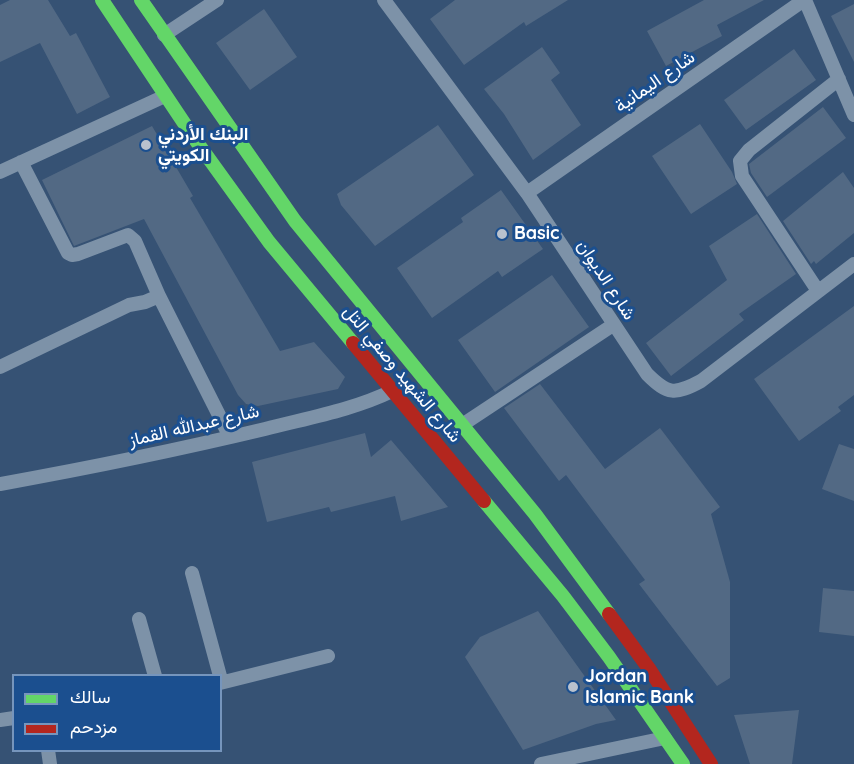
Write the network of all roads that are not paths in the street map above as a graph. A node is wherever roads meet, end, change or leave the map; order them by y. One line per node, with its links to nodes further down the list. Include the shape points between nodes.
1 (102, 0): 8 (main road, شارع الشهيد وصفي التل)
2 (141, 0): 6 (main road, شارع الشهيد وصفي التل)
3 (218, 0): 6 (street)
4 (384, 0): 12 (street, شارع الديوان)
5 (804, 0): 7 (street); 12 (street, شارع اليمانية)
6 (164, 35): 19 (main road, شارع الشهيد وصفي التل, via 295,221)
7 (839, 79): 9 (street); 14 (street, via 740,161 742,176)
8 (165, 96): 10 (street); 18 (main road, شارع الشهيد وصفي التل, via 269,242)
9 (854, 115)
10 (21, 162): 11 (street); 15 (street, via 68,253 78,254 128,235 135,241)
11 (0, 172)
12 (527, 193): 16 (street, شارع الديوان)
13 (854, 264): 14 (street, شارع الديوان)
14 (818, 291): 16 (street, شارع الديوان, via 682,391 659,386)
15 (159, 296): 17 (street, via 129,305); 20 (street)
16 (613, 325): 19 (street)
17 (0, 367)
18 (392, 391): 20 (street, شارع عبدالله القماز, via 361,404); 28 (main road, شارع الشهيد وصفي التل, via 563,596)
19 (462, 425): 31 (main road, شارع الشهيد وصفي التل, via 592,591 675,706)
20 (230, 437): 21 (street, شارع عبدالله القماز)
21 (0, 484)
22 (192, 573): 26 (street)
23 (139, 619): 25 (street)
24 (328, 656): 27 (street)
25 (155, 674)
26 (220, 674)
27 (222, 679)
28 (665, 738): 29 (street); 30 (main road, شارع الشهيد وصفي التل)
29 (541, 764)
30 (683, 764)
31 (711, 764)

